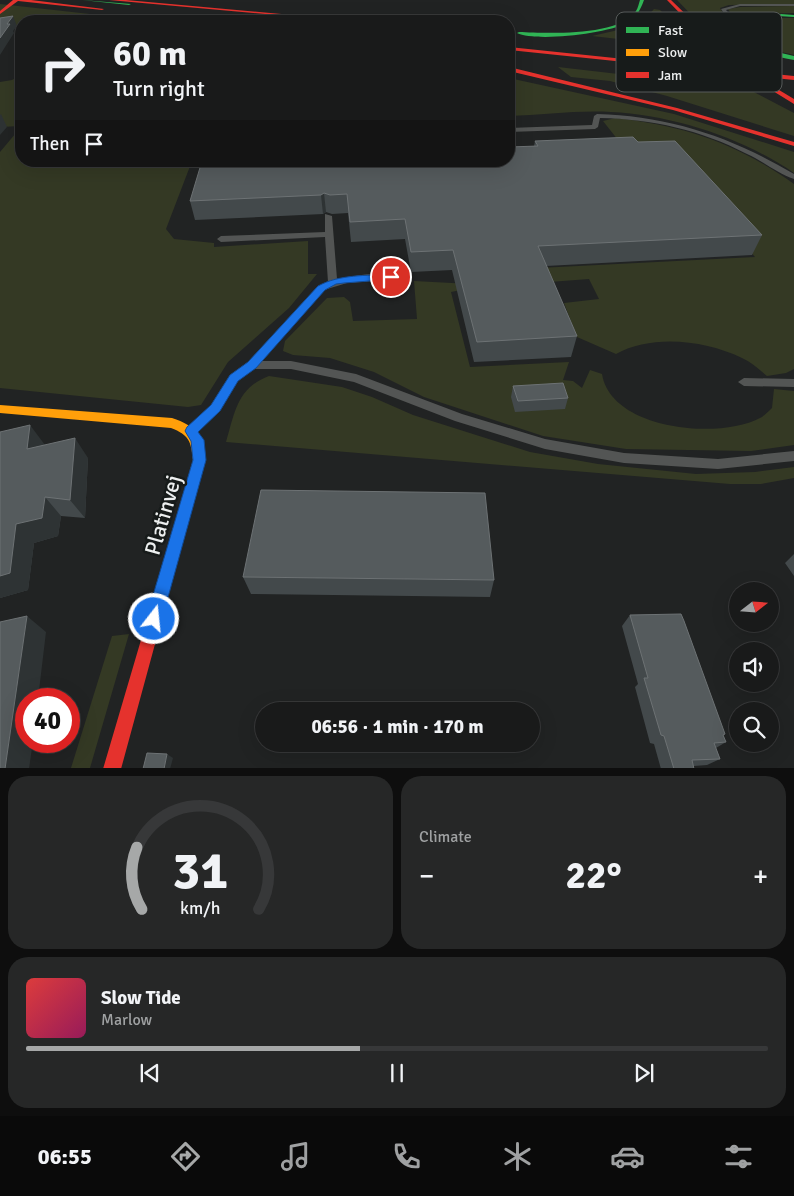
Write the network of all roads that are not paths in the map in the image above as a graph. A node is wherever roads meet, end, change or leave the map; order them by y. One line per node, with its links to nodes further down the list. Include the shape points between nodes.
1 (17, 0): 6 (main road); 7 (main road)
2 (84, 0): 12 (main road)
3 (111, 0): 13 (main road)
4 (670, 0): 8 (main road)
5 (794, 5): 9 (lane, via 740,5 723,9)
6 (97, 8): 10 (main road); 11 (main road)
7 (2, 12)
8 (680, 12)
9 (725, 12)
10 (142, 14)
11 (166, 15)
12 (236, 15)
13 (283, 15)
14 (616, 26): 15 (main road, via 565,34)
15 (515, 35)
16 (515, 36): 18 (main road)
17 (515, 43): 20 (main road)
18 (597, 44)
19 (515, 50): 22 (main road)
20 (616, 53)
21 (515, 59): 23 (main road)
22 (616, 60)
23 (616, 68)
24 (515, 70): 26 (main road, via 675,109)
25 (515, 130): 27 (lane, via 595,127 597,116 622,115 657,121 731,142)
26 (794, 144)
27 (794, 177)
28 (328, 216): 29 (lane)
29 (330, 234): 30 (lane); 32 (lane)
30 (221, 239)
31 (391, 277): 32 (lane)
32 (333, 282): 33 (lane, via 322,288)
33 (252, 365): 37 (lane, via 234,378 216,408); 38 (lane, via 291,365 356,378 467,421 545,444 624,458 718,464)
34 (744, 382): 35 (lane)
35 (794, 383)
36 (0, 409): 37 (main road, via 172,423)
37 (191, 431): 39 (main road, Platinvej, via 197,440 199,460)
38 (794, 456)
39 (112, 768)

